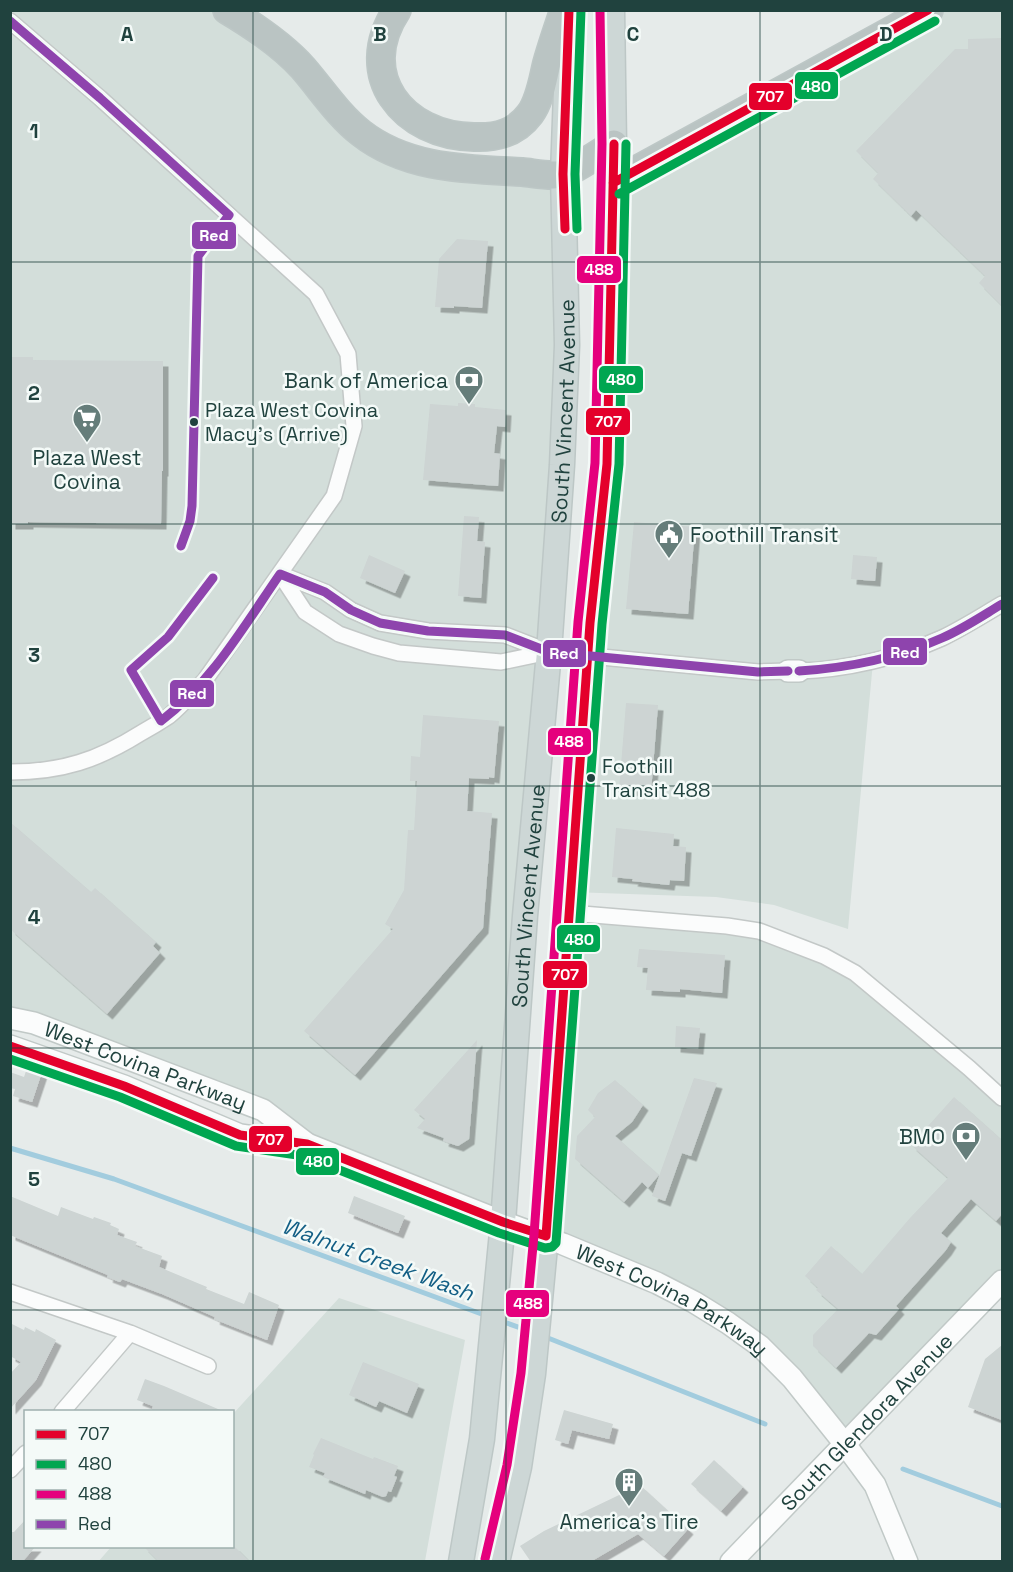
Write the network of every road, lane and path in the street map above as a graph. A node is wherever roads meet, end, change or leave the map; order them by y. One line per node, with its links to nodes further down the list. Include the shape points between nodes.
1 (227, 10): 9 (highway, via 301,66 347,121 384,148 430,164)
2 (397, 10): 3 (highway, via 387,25 382,57 387,88 400,108 440,133 484,138 509,133 532,112)
3 (564, 10)
4 (569, 10): 9 (main road, South Vincent Avenue)
5 (612, 10): 8 (main road, South Vincent Avenue)
6 (929, 10): 10 (highway)
7 (10, 21): 11 (street, via 316,294 348,354 354,426 334,496)
8 (614, 144): 9 (highway); 10 (main road, South Vincent Avenue)
9 (563, 174): 13 (main road, South Vincent Avenue, via 567,345)
10 (613, 183): 14 (main road, South Vincent Avenue, via 607,464)
11 (280, 574): 13 (street, via 325,592 380,623 428,632 505,635); 13 (street, via 305,612 339,634 373,646 399,653 501,662); 15 (street, via 205,680 168,716 122,746 87,762)
12 (1002, 604): 14 (street, via 941,638 873,662 814,671 758,672)
13 (549, 652): 14 (street); 21 (main road, South Vincent Avenue)
14 (588, 656): 16 (main road, South Vincent Avenue)
15 (10, 772)
16 (570, 913): 19 (street, via 727,926 825,956 855,973); 22 (main road, South Vincent Avenue)
17 (10, 1018): 20 (street, West Covina Parkway, via 34,1023 263,1110)
18 (10, 1046): 20 (street, West Covina Parkway, via 124,1086 240,1135)
19 (1002, 1098)
20 (307, 1144): 21 (street, West Covina Parkway)
21 (503, 1222): 22 (street, West Covina Parkway); 31 (main road, South Vincent Avenue, via 482,1439)
22 (546, 1236): 28 (street, West Covina Parkway, via 657,1283 728,1323 760,1346 792,1378); 32 (main road, South Vincent Avenue, via 519,1467)
23 (1002, 1281): 28 (street, South Glendora Avenue)
24 (10, 1292): 25 (street)
25 (130, 1333): 26 (street); 27 (street)
26 (208, 1366)
27 (64, 1410)
28 (844, 1443): 33 (street, South Glendora Avenue); 34 (street, West Covina Parkway, via 875,1485)
29 (24, 1455): 30 (street)
30 (10, 1470)
31 (461, 1562)
32 (497, 1562)
33 (731, 1562)
34 (907, 1562)

